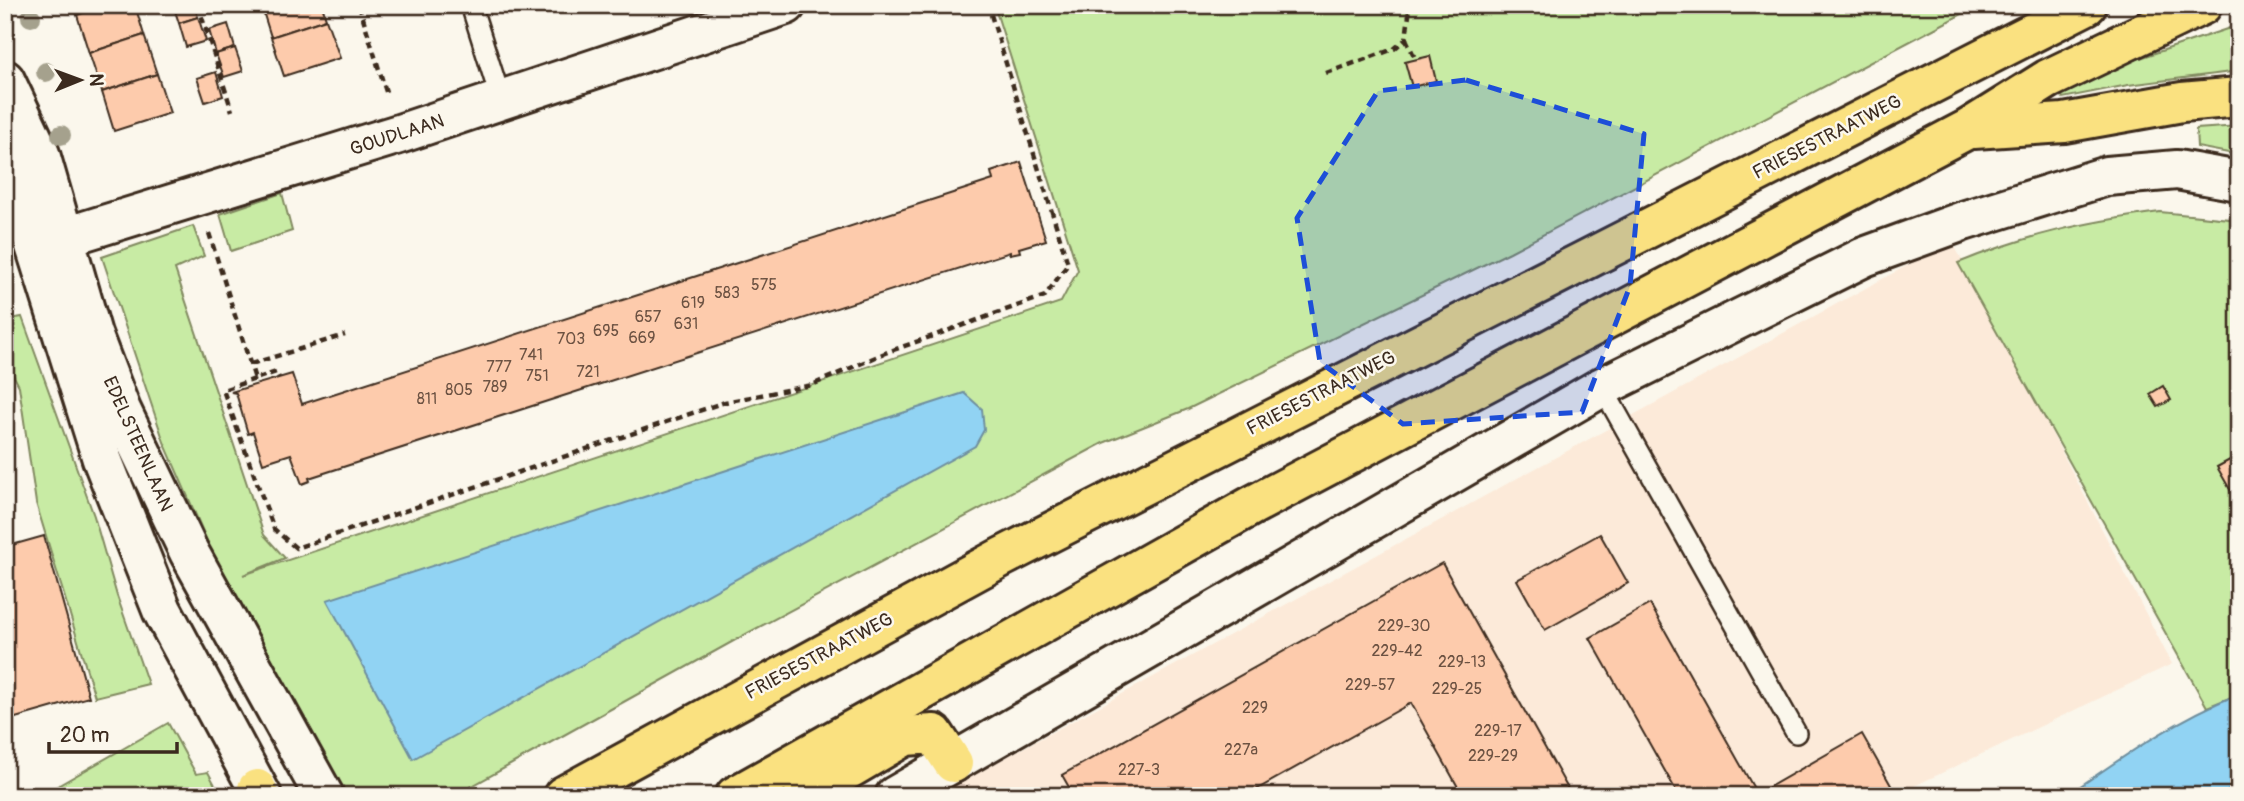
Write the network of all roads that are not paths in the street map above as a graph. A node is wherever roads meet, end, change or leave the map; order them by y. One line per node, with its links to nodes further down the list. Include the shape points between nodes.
1 (471, 5): 7 (lane)
2 (786, 5): 7 (street, GOUDLAAN)
3 (2087, 5): 17 (highway, FRIESESTRAATWEG, via 1002,557)
4 (2202, 5): 9 (highway, via 2049,79)
5 (5, 80): 11 (street, EDELSTEENLAAN, via 40,154)
6 (2239, 97): 9 (highway, via 2064,123)
7 (501, 100): 11 (street, GOUDLAAN)
8 (5, 105): 11 (street, EDELSTEENLAAN, via 9,163)
9 (1968, 129): 18 (highway, via 1241,511)
10 (2239, 181): 12 (street, via 2177,170 2107,176 1975,217 1864,257)
11 (35, 246): 15 (street, EDELSTEENLAAN, via 95,346 151,478); 16 (street, EDELSTEENLAAN, via 102,459 134,543 162,610)
12 (1602, 387): 13 (lane); 14 (street)
13 (1796, 733)
14 (953, 763): 19 (highway, via 934,734 905,736); 20 (street)
15 (321, 792)
16 (260, 793)
17 (563, 796)
18 (735, 796)
19 (803, 796)
20 (895, 796)

